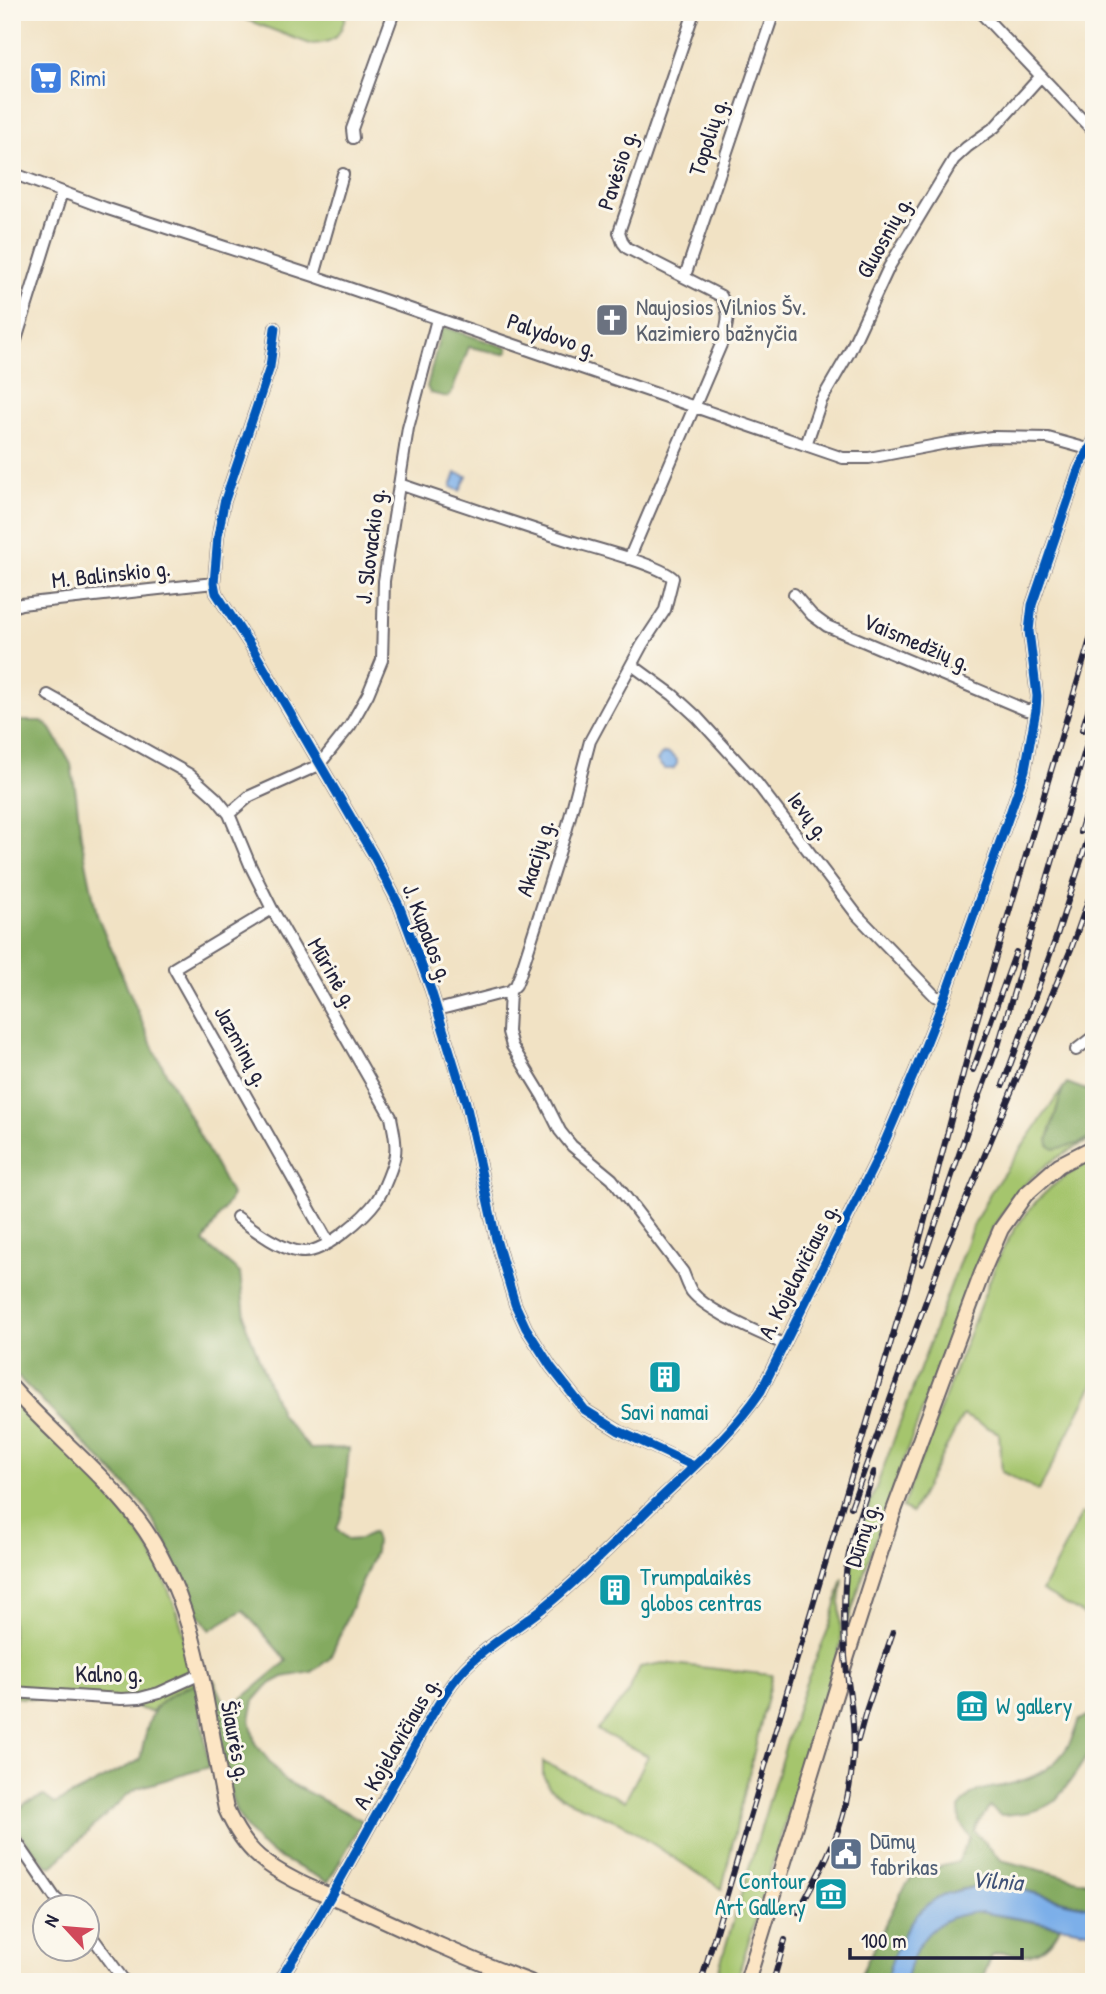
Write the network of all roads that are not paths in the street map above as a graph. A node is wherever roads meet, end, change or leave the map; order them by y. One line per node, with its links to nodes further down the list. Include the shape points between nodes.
1 (394, 12): 7 (street, via 352,129)
2 (694, 12): 12 (street, Pavėsio g., via 619,232 627,248)
3 (774, 12): 12 (street, Topolių g.)
4 (980, 12): 5 (street)
5 (1041, 78): 6 (street); 18 (street, Gluosnių g., via 995,127 954,159 889,267 821,401)
6 (1094, 132)
7 (353, 138)
8 (12, 173): 10 (street, Palydovo g.)
9 (343, 174): 11 (street)
10 (62, 192): 11 (street, Palydovo g.); 15 (street)
11 (314, 276): 13 (street, Palydovo g.)
12 (685, 276): 16 (street, Pavėsio g., via 721,296 729,316)
13 (437, 319): 16 (street, Palydovo g.); 19 (street, J. Slovackio g., via 408,428)
14 (275, 328): 21 (street, via 270,367 223,503)
15 (12, 353)
16 (694, 406): 18 (street, Palydovo g.); 20 (street, Pavėsio g.)
17 (1091, 444): 18 (street, Palydovo g., via 992,437 869,458 843,457); 26 (street, A. Kojelavičiaus g., via 1039,580 1029,619)
18 (806, 445)
19 (399, 484): 20 (street, Akacijų g.); 27 (street, J. Slovackio g., via 384,581 382,660 350,726)
20 (629, 559): 24 (street, Akacijų g., via 674,580 666,610)
21 (214, 583): 23 (street, M. Balinskio g.); 27 (street, J. Kupalos g.)
22 (794, 594): 26 (street, Vaismedžių g., via 827,626 1026,710)
23 (12, 607)
24 (632, 665): 30 (street, Akacijų g., via 590,741 520,975); 31 (street, Ievų g., via 697,717 756,782 857,915 935,996)
25 (48, 695): 28 (street, Mūrinė g., via 189,774)
26 (1036, 710): 31 (street, A. Kojelavičiaus g., via 1025,770)
27 (319, 765): 28 (street, via 250,796); 32 (street, J. Kupalos g., via 386,877)
28 (229, 814): 29 (street, Mūrinė g.)
29 (272, 909): 37 (street, Mūrinė g., via 386,1106 395,1139 395,1156 377,1199); 37 (street, Jazminų g., via 174,968)
30 (510, 991): 32 (street); 38 (street, Akacijų g., via 512,1046 560,1131 612,1179 683,1272 698,1299)
31 (944, 999): 38 (street, A. Kojelavičiaus g., via 879,1155)
32 (437, 1010): 40 (street, J. Kupalos g., via 466,1103 496,1239 526,1328 585,1410)
33 (1094, 1036): 34 (street)
34 (1076, 1050)
35 (1094, 1147): 50 (main road, Dūmų g., via 1059,1165 1025,1195 1001,1229 982,1273 894,1509)
36 (237, 1217): 37 (street, Mūrinė g., via 298,1251)
37 (329, 1243)
38 (783, 1344): 40 (street, A. Kojelavičiaus g., via 751,1405)
39 (12, 1388): 41 (main road, Šiaurės g., via 139,1522 183,1607)
40 (694, 1466): 45 (street, A. Kojelavičiaus g., via 559,1595 464,1669 429,1721)
41 (201, 1674): 42 (street, Kalno g., via 140,1698); 45 (main road, Šiaurės g., via 226,1809 233,1825 259,1858)
42 (12, 1692)
43 (12, 1835): 44 (street)
44 (51, 1892)
45 (330, 1896): 48 (street, A. Kojelavičiaus g.); 49 (main road, Šiaurės g.)
46 (102, 1950): 47 (street)
47 (125, 1982)
48 (278, 1982)
49 (530, 1982)
50 (747, 1982)

